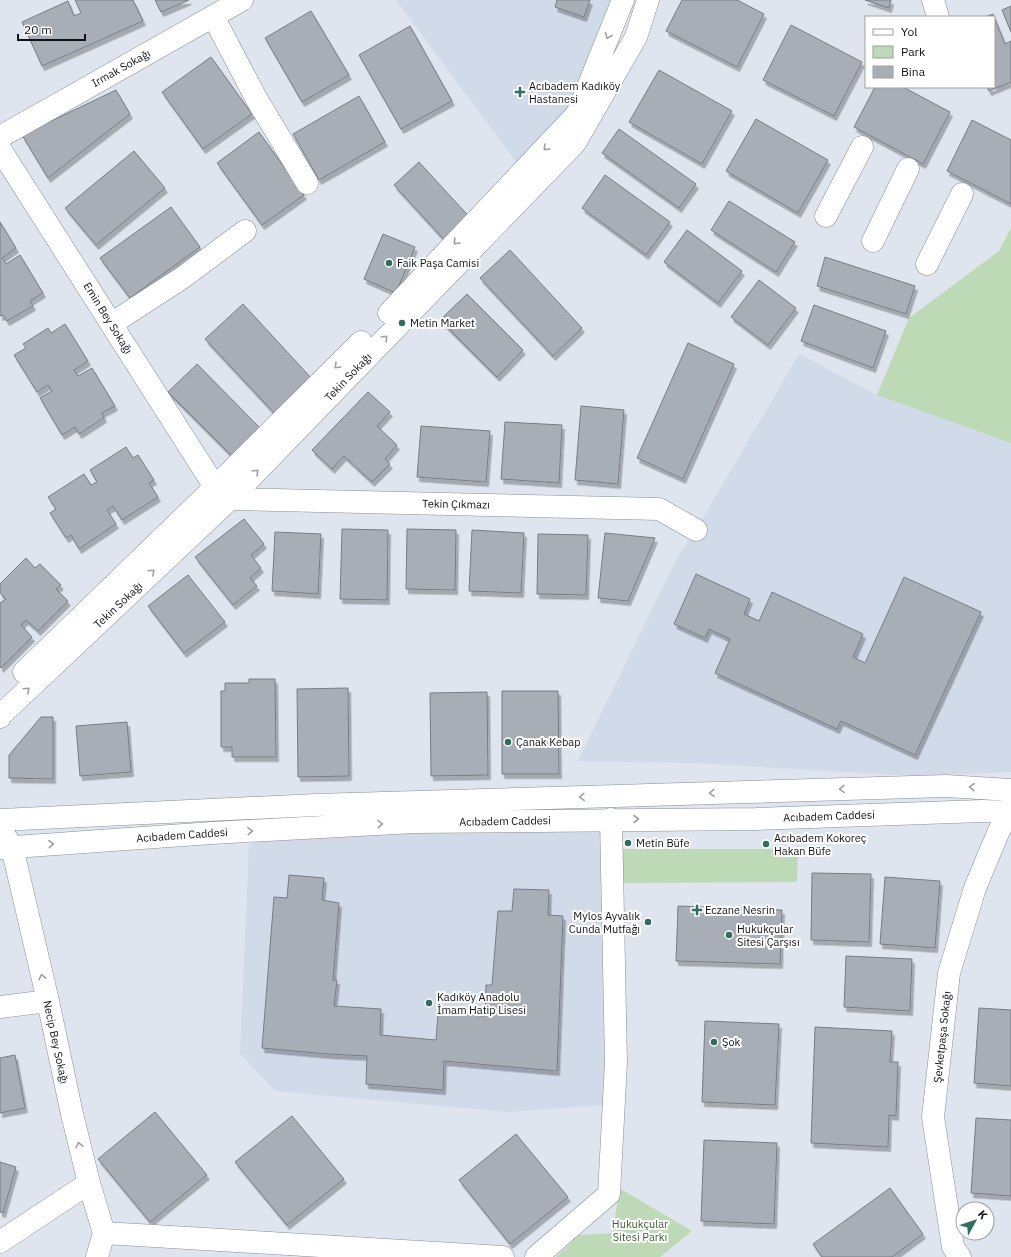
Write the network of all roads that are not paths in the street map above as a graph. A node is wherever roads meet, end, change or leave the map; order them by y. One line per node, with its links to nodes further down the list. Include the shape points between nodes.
1 (242, 0): 5 (street, Irmak Sokağı)
2 (623, 0): 18 (street, Tekin Sokağı, one-way to 18, via 577,114)
3 (648, 0): 18 (street, Tekin Sokağı, one-way to 3, via 575,143 636,37)
4 (933, 0): 6 (street)
5 (213, 16): 7 (street, Irmak Sokağı); 11 (street, via 257,100)
6 (938, 16)
7 (0, 137)
8 (862, 147): 13 (street)
9 (4, 163): 17 (street, Emin Bey Sokağı)
10 (908, 169): 15 (street)
11 (307, 183)
12 (962, 194): 16 (street)
13 (826, 216)
14 (245, 231): 17 (street, via 182,278)
15 (873, 241)
16 (928, 264)
17 (111, 324): 18 (street, Emin Bey Sokağı)
18 (223, 493): 19 (street, Tekin Çıkmazı, via 659,509); 20 (street, Tekin Sokağı)
19 (696, 530)
20 (0, 710)
21 (1011, 790): 24 (street, Acıbadem Caddesi, one-way to 24, via 946,786 308,805)
22 (1010, 810): 23 (street, Acıbadem Caddesi, one-way to 22, via 756,819); 32 (street, Şevketpaşa Sokağı, via 975,888 949,973 933,1117)
23 (611, 819): 26 (street, Acıbadem Caddesi, one-way to 23, via 414,822); 35 (street, via 616,1062 609,1194)
24 (0, 820)
25 (0, 828): 26 (street, Necip Bey Sokağı)
26 (6, 847): 27 (street, Necip Bey Sokağı, one-way to 26)
27 (48, 1001): 28 (street); 29 (street, Necip Bey Sokağı, one-way to 27)
28 (0, 1007)
29 (89, 1183): 30 (street, Necip Bey Sokağı); 31 (street)
30 (104, 1233): 33 (street); 34 (street)
31 (0, 1242)
32 (951, 1254)
33 (97, 1257)
34 (503, 1257)
35 (536, 1257)

